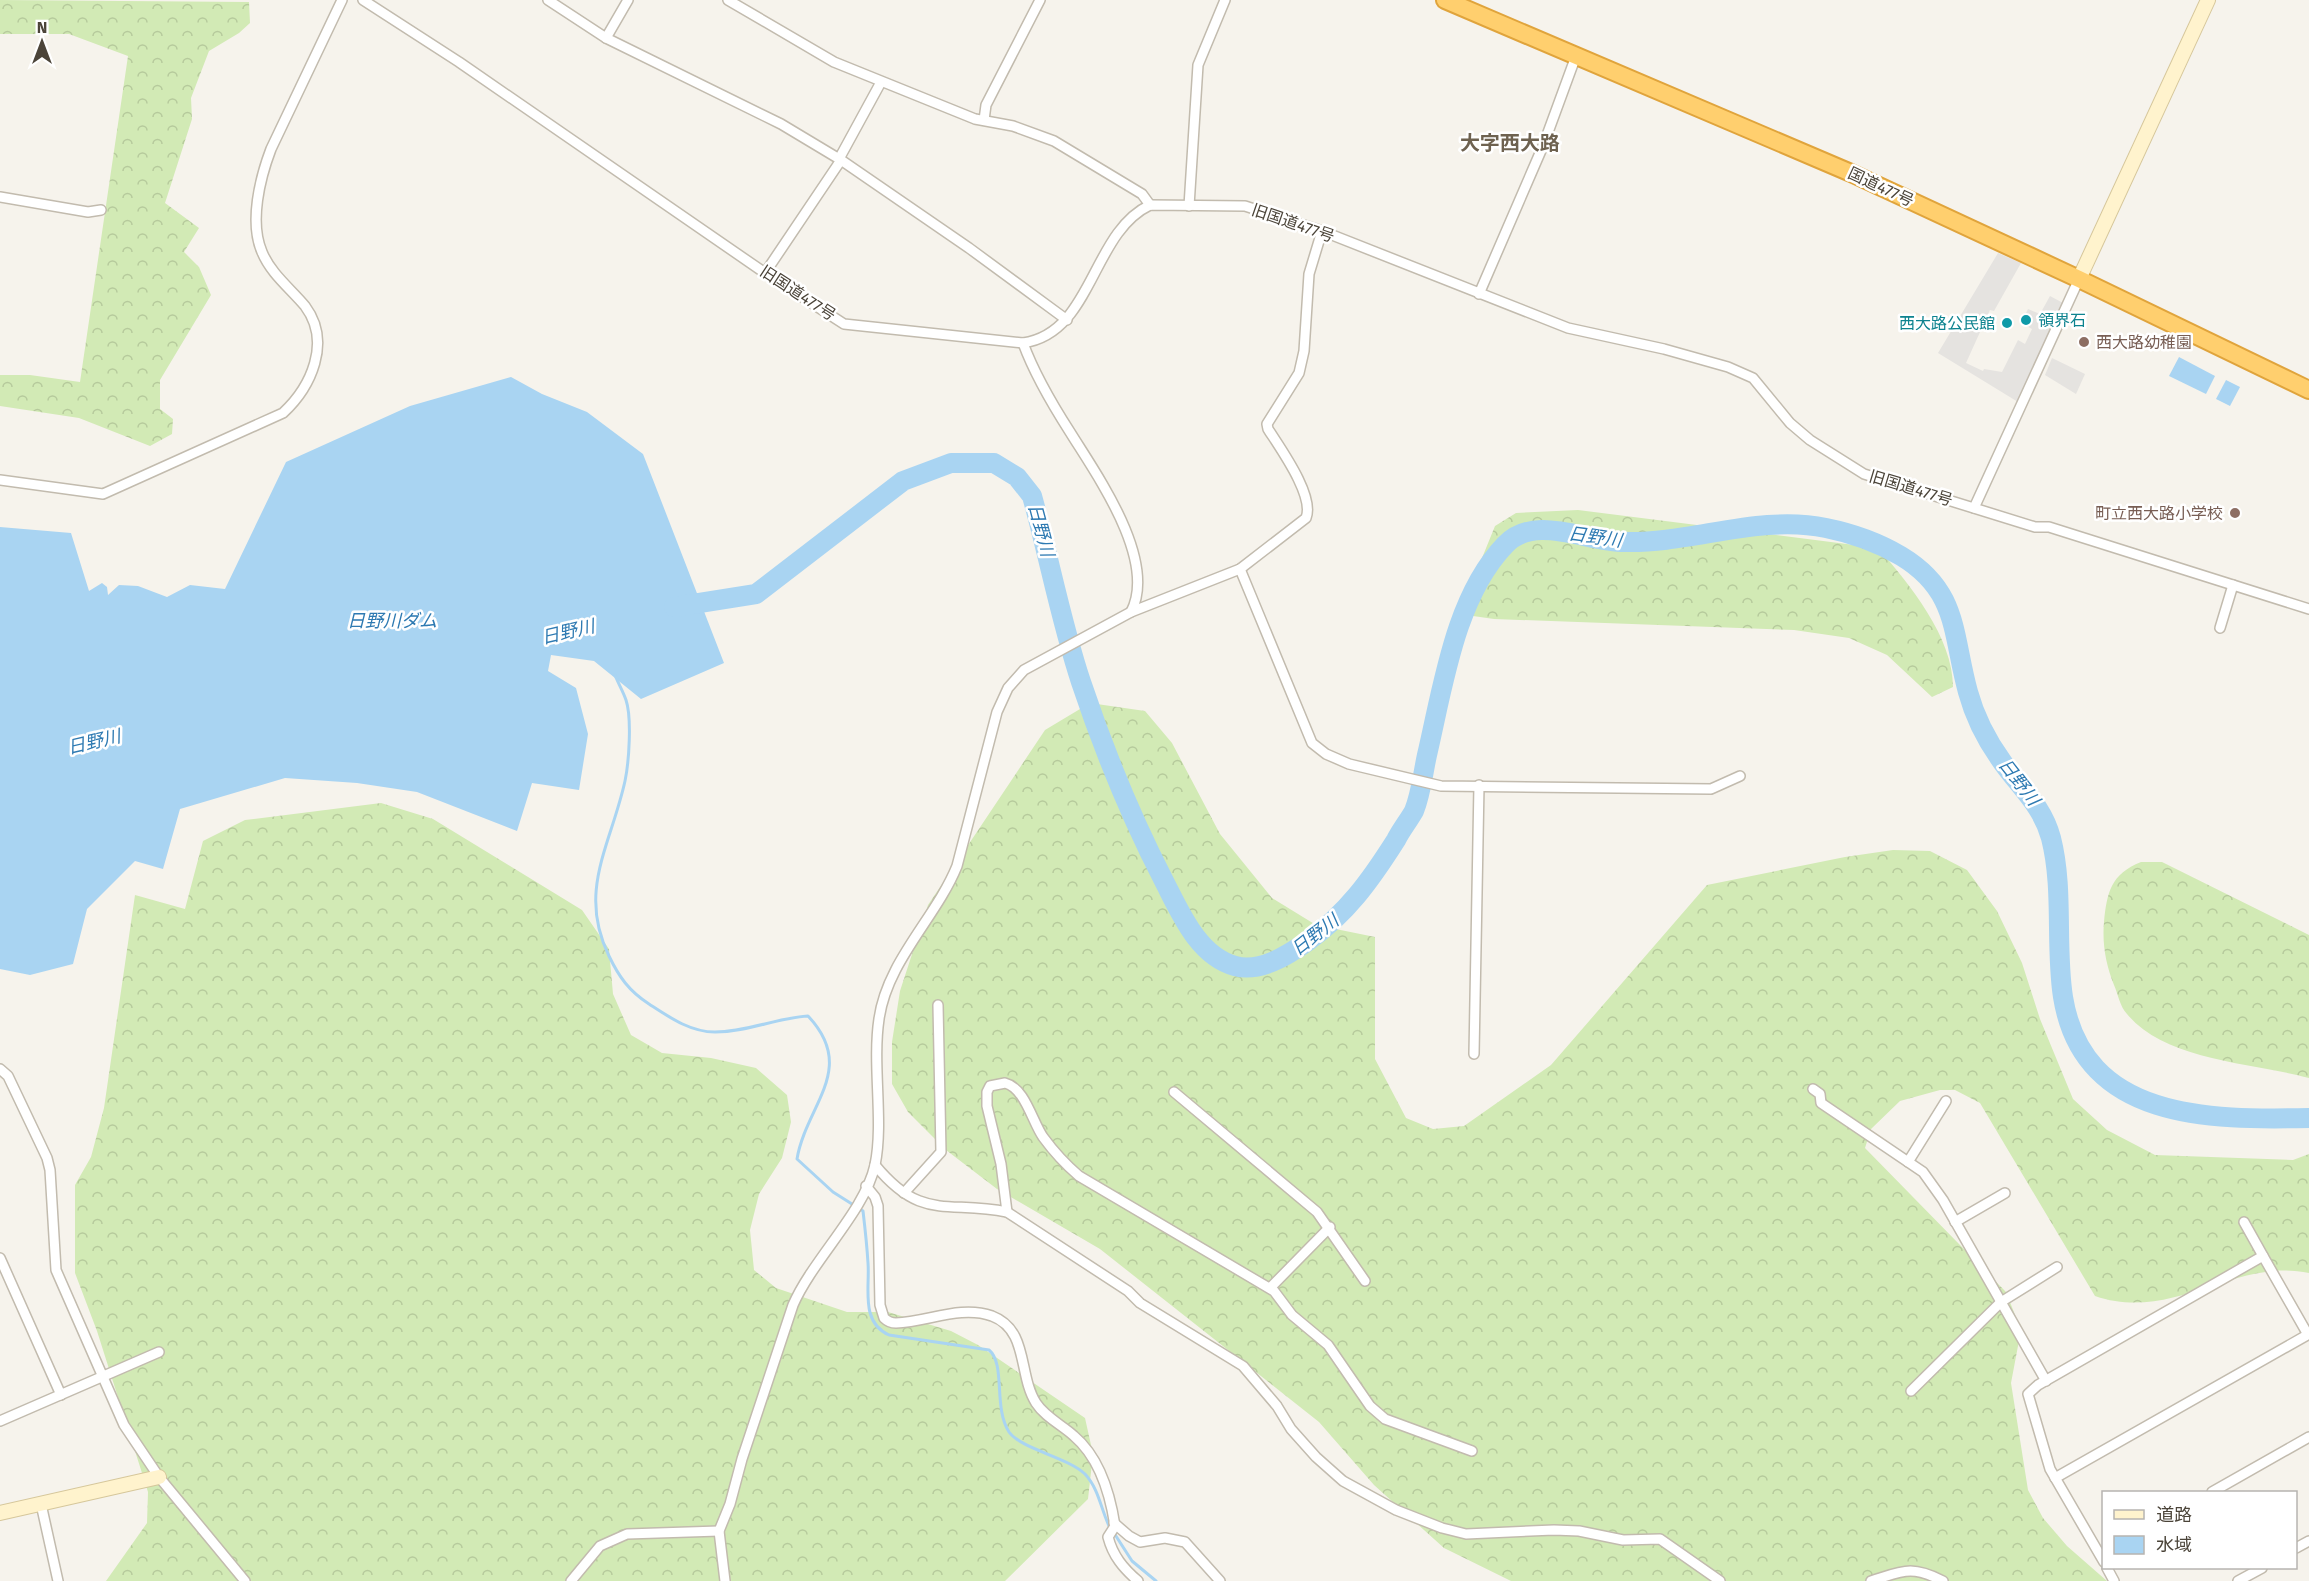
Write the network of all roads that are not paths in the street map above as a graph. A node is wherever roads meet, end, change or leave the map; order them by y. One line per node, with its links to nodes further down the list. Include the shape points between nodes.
1 (342, 0): 26 (street, via 271,149 257,213 262,252 307,309 315,330 317,355 302,394 283,413 103,494)
2 (363, 0): 20 (street, 旧国道477号)
3 (548, 0): 10 (street)
4 (628, 0): 10 (street)
5 (728, 0): 12 (street, via 808,49)
6 (1040, 0): 13 (street, via 986,105)
7 (1225, 0): 17 (street, via 1198,65)
8 (1445, 0): 11 (highway, 国道477号)
9 (2208, 0): 21 (street)
10 (606, 38): 14 (street, via 781,124)
11 (1576, 56): 21 (highway, 国道477号, via 1851,173); 22 (street, via 1543,146)
12 (881, 82): 13 (street); 14 (street)
13 (984, 120): 16 (street, via 1054,141 1142,194)
14 (840, 160): 20 (street); 23 (street)
15 (0, 198): 18 (street, via 88,212)
16 (1150, 205): 17 (street, 旧国道477号); 23 (street, 旧国道477号, via 1138,210 1115,237)
17 (1189, 206): 19 (street, 旧国道477号, via 1245,206)
18 (101, 210)
19 (1322, 231): 22 (street, 旧国道477号); 28 (street, via 1309,274 1299,373 1267,424 1293,469 1308,513)
20 (765, 273): 24 (street, 旧国道477号, via 844,324)
21 (2079, 279): 25 (highway, 国道477号); 27 (street)
22 (1479, 294): 27 (street, 旧国道477号, via 1568,328 1664,349 1753,378 1809,440 1856,470)
23 (1067, 320): 24 (street, 旧国道477号, via 1049,335)
24 (1023, 343): 31 (street, via 1070,431 1113,499 1129,540 1137,576 1136,603)
25 (2309, 390)
26 (0, 480)
27 (1974, 508): 29 (street, 旧国道477号, via 2035,527 2049,527)
28 (1240, 569): 31 (street); 34 (street, via 1312,743 1349,764 1441,786)
29 (2233, 585): 30 (street, 旧国道477号); 32 (street)
30 (2309, 609)
31 (1131, 612): 42 (street, via 1024,670 1008,688 997,712 948,887 902,959 879,1018)
32 (2220, 628)
33 (1740, 776): 34 (street, via 1711,789)
34 (1479, 785): 36 (street)
35 (938, 1005): 44 (street, via 941,1152)
36 (1474, 1054)
37 (0, 1069): 58 (street, via 8,1076 47,1158 56,1270)
38 (1813, 1089): 41 (street, via 1820,1094 1821,1103)
39 (1174, 1092): 49 (street)
40 (1946, 1101): 41 (street)
41 (1908, 1162): 47 (street, via 1923,1172)
42 (875, 1165): 43 (street); 44 (street)
43 (865, 1189): 70 (street, via 875,1197 878,1206 880,1305 884,1318 895,1323 941,1314 977,1314 989,1315 1005,1324 1018,1342 1037,1404 1081,1441 1099,1469 1109,1492); 71 (street, via 793,1305)
44 (904, 1193): 46 (street, via 916,1201 946,1208)
45 (2005, 1193): 47 (street)
46 (1007, 1212): 54 (street, via 1002,1164 986,1098 990,1086 1005,1083 1019,1093 1061,1161 1079,1176); 80 (street, via 1128,1291 1140,1303 1243,1366 1316,1457 1343,1481 1370,1497 1442,1528 1466,1534 1554,1530 1623,1540 1660,1539)
47 (1955, 1222): 55 (street)
48 (2244, 1222): 50 (street)
49 (1330, 1227): 53 (street); 54 (street)
50 (2264, 1256): 56 (street); 59 (street)
51 (0, 1258): 61 (street)
52 (2057, 1267): 55 (street)
53 (1365, 1281)
54 (1270, 1288): 64 (street, via 1292,1315 1328,1345 1370,1406 1385,1419)
55 (2001, 1302): 59 (street); 60 (street)
56 (2308, 1334): 66 (street)
57 (159, 1352): 58 (street)
58 (102, 1377): 61 (street); 65 (street, via 124,1425)
59 (2046, 1381): 66 (street, via 2028,1394)
60 (1911, 1391)
61 (61, 1395): 62 (street)
62 (1, 1420)
63 (2309, 1437): 67 (street)
64 (1472, 1451)
65 (159, 1477): 68 (street); 75 (street)
66 (2055, 1478): 72 (street)
67 (2214, 1491)
68 (41, 1504): 69 (street); 74 (street)
69 (0, 1513)
70 (1115, 1524): 78 (street, via 1108,1537 1120,1565); 79 (street, via 1140,1542 1165,1538 1185,1542)
71 (718, 1531): 76 (street, via 627,1534 600,1546); 77 (street)
72 (2102, 1558)
73 (2260, 1569): 83 (street)
74 (58, 1581)
75 (245, 1581)
76 (571, 1581)
77 (725, 1581)
78 (1138, 1581)
79 (1220, 1581)
80 (1720, 1581)
81 (1871, 1581): 82 (street, via 1903,1570 1919,1571)
82 (1943, 1581)
83 (2238, 1581)

